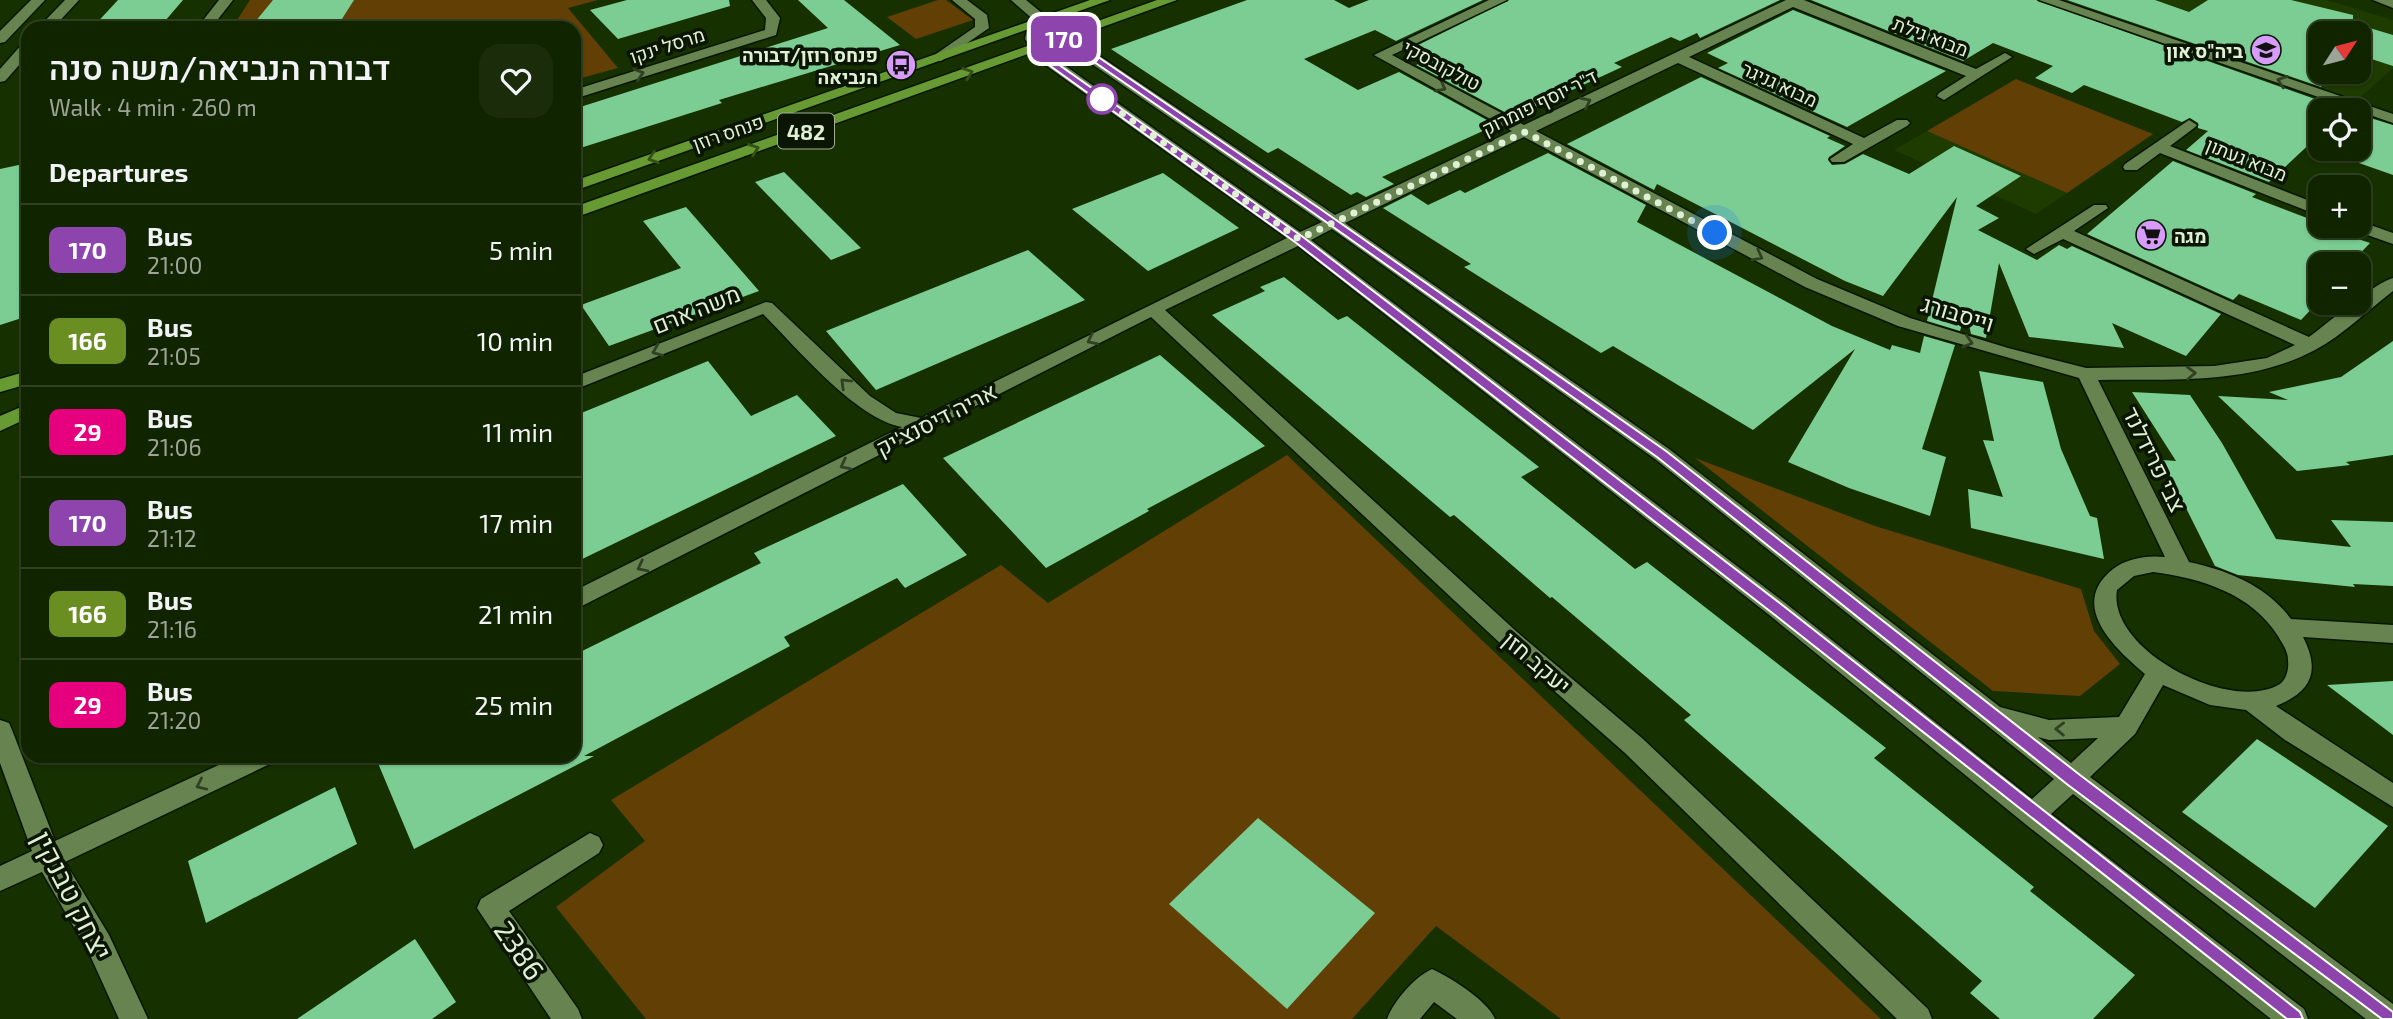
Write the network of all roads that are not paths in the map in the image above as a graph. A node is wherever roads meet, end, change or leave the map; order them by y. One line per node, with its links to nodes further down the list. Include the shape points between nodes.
1 (38, 0): 17 (street)
2 (72, 0): 14 (street)
3 (226, 0): 15 (street)
4 (759, 0): 26 (street, מרסל ינקו, one-way to 4, via 771,32 774,18)
5 (959, 0): 21 (street, via 982,18 982,28)
6 (1018, 0): 16 (street)
7 (1103, 0): 16 (main road, 482)
8 (1170, 0): 18 (main road, via 1098,27)
9 (1500, 0): 31 (street, טולקובסקי, one-way to 31, via 1381,55)
10 (2046, 0): 28 (street, one-way to 10)
11 (2380, 0): 13 (street)
12 (1795, 1): 23 (street, ד"ר יוסף פומרוק); 24 (street, מבוא גילת)
13 (2393, 4)
14 (52, 21)
15 (210, 21)
16 (1041, 22): 18 (street); 20 (street, via 1032,39); 21 (main road, פנחס רוזן / 482)
17 (0, 39)
18 (1072, 44): 20 (main road, 482); 40 (street)
19 (21, 54): 25 (street)
20 (1041, 54): 39 (main road, פנחס רוזן / 482, one-way to 20, via 1010,58); 43 (street)
21 (941, 57): 36 (main road, פנחס רוזן / 482, one-way to 36)
22 (2005, 57): 24 (street, מבוא גילת)
23 (1678, 58): 31 (street, ד"ר יוסף פומרוק, one-way to 23); 32 (street, מבוא גניגר)
24 (1977, 75): 27 (street, מבוא גילת)
25 (0, 78)
26 (581, 93)
27 (1944, 96)
28 (2393, 119)
29 (1902, 123): 32 (street)
30 (2189, 125): 33 (street, מבוא געתון)
31 (1525, 132): 40 (street, ד"ר יוסף פומרוק); 50 (street, וייסבורג, one-way to 50, via 1811,283 1903,322)
32 (1865, 144): 34 (street)
33 (2159, 147): 35 (street, מבוא געתון); 37 (street, מבוא געתון)
34 (1838, 159)
35 (2132, 167)
36 (581, 184)
37 (2308, 206)
38 (2100, 208): 42 (street)
39 (581, 211)
40 (1334, 223): 43 (street, ד"ר יוסף פומרוק); 66 (street, via 1662,454)
41 (2371, 231): 44 (street)
42 (2062, 232): 45 (street); 48 (street)
43 (1299, 239): 47 (street, אריה דיסנצ'יק); 72 (street, via 1776,608)
44 (2393, 239)
45 (2034, 249)
46 (2392, 286): 48 (street, וייסבורג)
47 (1153, 309): 59 (street, אריה דיסנצ'יק, one-way to 59); 80 (street, יעקב חזן, via 1509,638 1634,746)
48 (2311, 345): 50 (street, וייסבורג, one-way to 48, via 2214,372 2271,363)
49 (21, 371): 51 (main road)
50 (2086, 374): 60 (street, צבי פרידלנד)
51 (0, 375)
52 (21, 379): 54 (main road)
53 (581, 381): 59 (street, משה ארם, one-way to 53, via 891,419 863,401 766,307)
54 (0, 386)
55 (21, 409): 57 (main road)
56 (21, 411): 58 (main road)
57 (0, 415)
58 (0, 424)
59 (925, 425): 61 (street, אריה דיסנצ'יק, one-way to 61)
60 (2180, 566): 62 (street, via 2234,585); 64 (street, via 2153,564 2128,569 2108,586 2104,605 2113,628 2132,652)
61 (581, 597)
62 (2286, 627): 63 (street); 65 (street, via 2301,657 2299,678 2288,691)
63 (2393, 634)
64 (2160, 672): 65 (street, via 2194,689); 67 (street)
65 (2250, 700): 71 (street)
66 (1995, 715): 67 (street, one-way to 66, via 2049,730); 70 (street)
67 (2126, 727): 70 (street)
68 (0, 730): 74 (street, יצחק טבנקין)
69 (248, 763): 74 (street, one-way to 74)
70 (2074, 780): 72 (street); 82 (street)
71 (2393, 796)
72 (2033, 815): 81 (street)
73 (590, 845): 77 (street, 2386, via 491,908)
74 (48, 858): 75 (street); 76 (street, יצחק טבנקין, via 100,944)
75 (0, 879)
76 (134, 1019)
77 (568, 1019)
78 (1401, 1019): 79 (street, via 1432,983)
79 (1481, 1019)
80 (1918, 1019)
81 (2294, 1019)
82 (2389, 1019)

